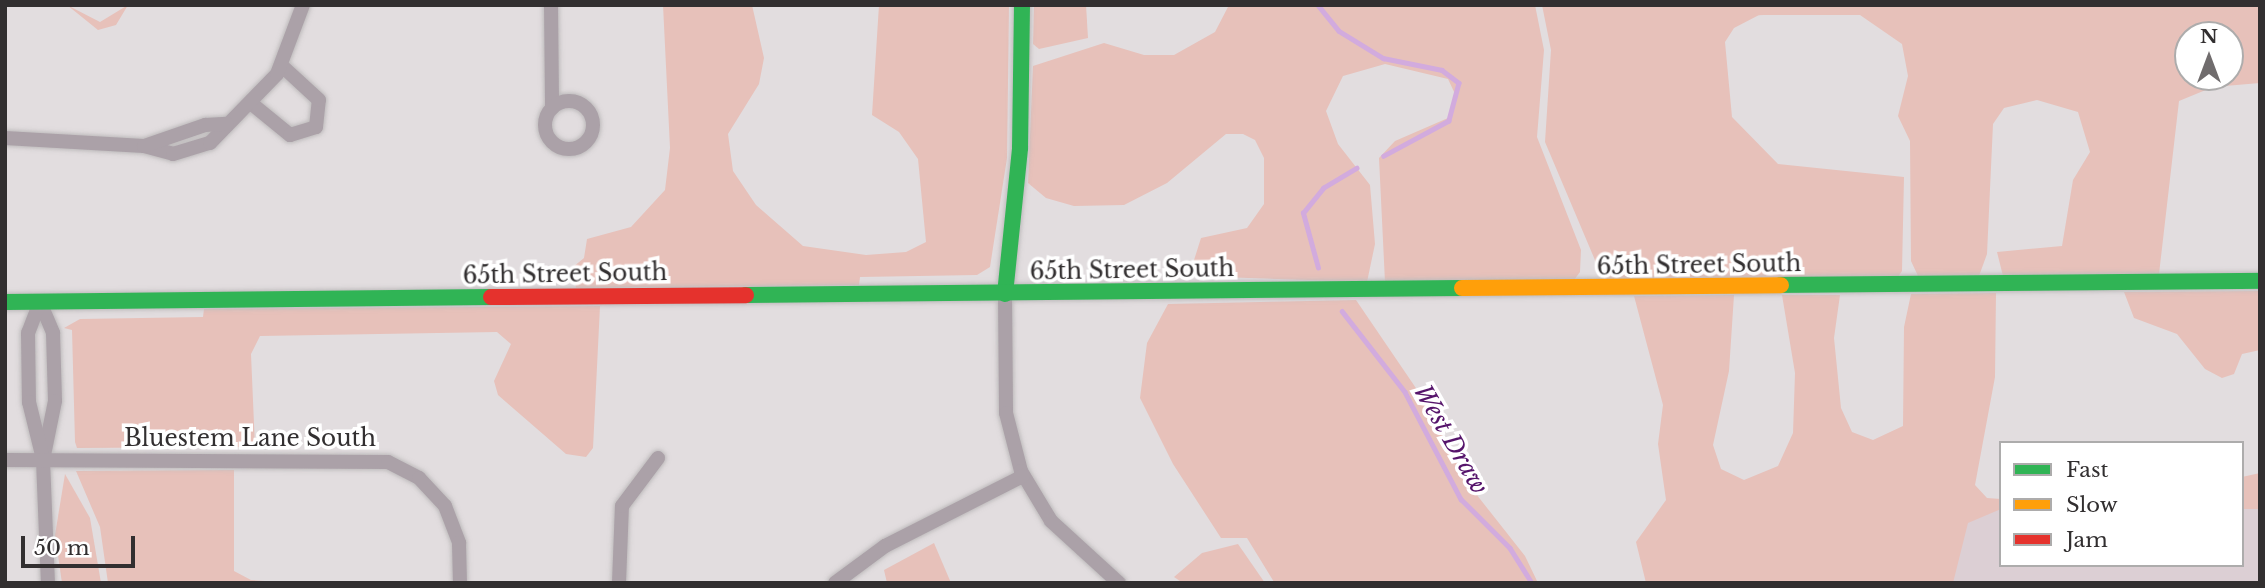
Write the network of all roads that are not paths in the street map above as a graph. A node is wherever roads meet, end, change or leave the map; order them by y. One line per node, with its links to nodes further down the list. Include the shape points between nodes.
1 (303, 5): 4 (street)
2 (551, 5): 6 (street)
3 (1022, 5): 11 (street, via 1020,148)
4 (282, 66): 5 (street); 5 (street, via 319,100 316,127 290,135)
5 (252, 104): 7 (street)
6 (552, 108)
7 (227, 124): 9 (street, via 205,125); 9 (street, via 210,143 192,150 173,154)
8 (5, 138): 9 (street)
9 (145, 146)
10 (2260, 281): 11 (street, 65th Street South)
11 (1005, 294): 13 (street, 65th Street South); 17 (street, via 1006,413)
12 (5, 302): 13 (street, 65th Street South)
13 (40, 302): 16 (street, via 53,333 55,401); 16 (street, via 28,333 29,402)
14 (658, 458): 20 (street, via 622,506)
15 (5, 460): 16 (street, Bluestem Lane South)
16 (43, 460): 18 (street); 19 (street, Bluestem Lane South, via 388,462 419,478 445,506 457,535)
17 (1023, 476): 21 (street, via 885,546); 22 (street, via 1060,532)
18 (48, 583)
19 (460, 583)
20 (619, 583)
21 (835, 583)
22 (1119, 583)

